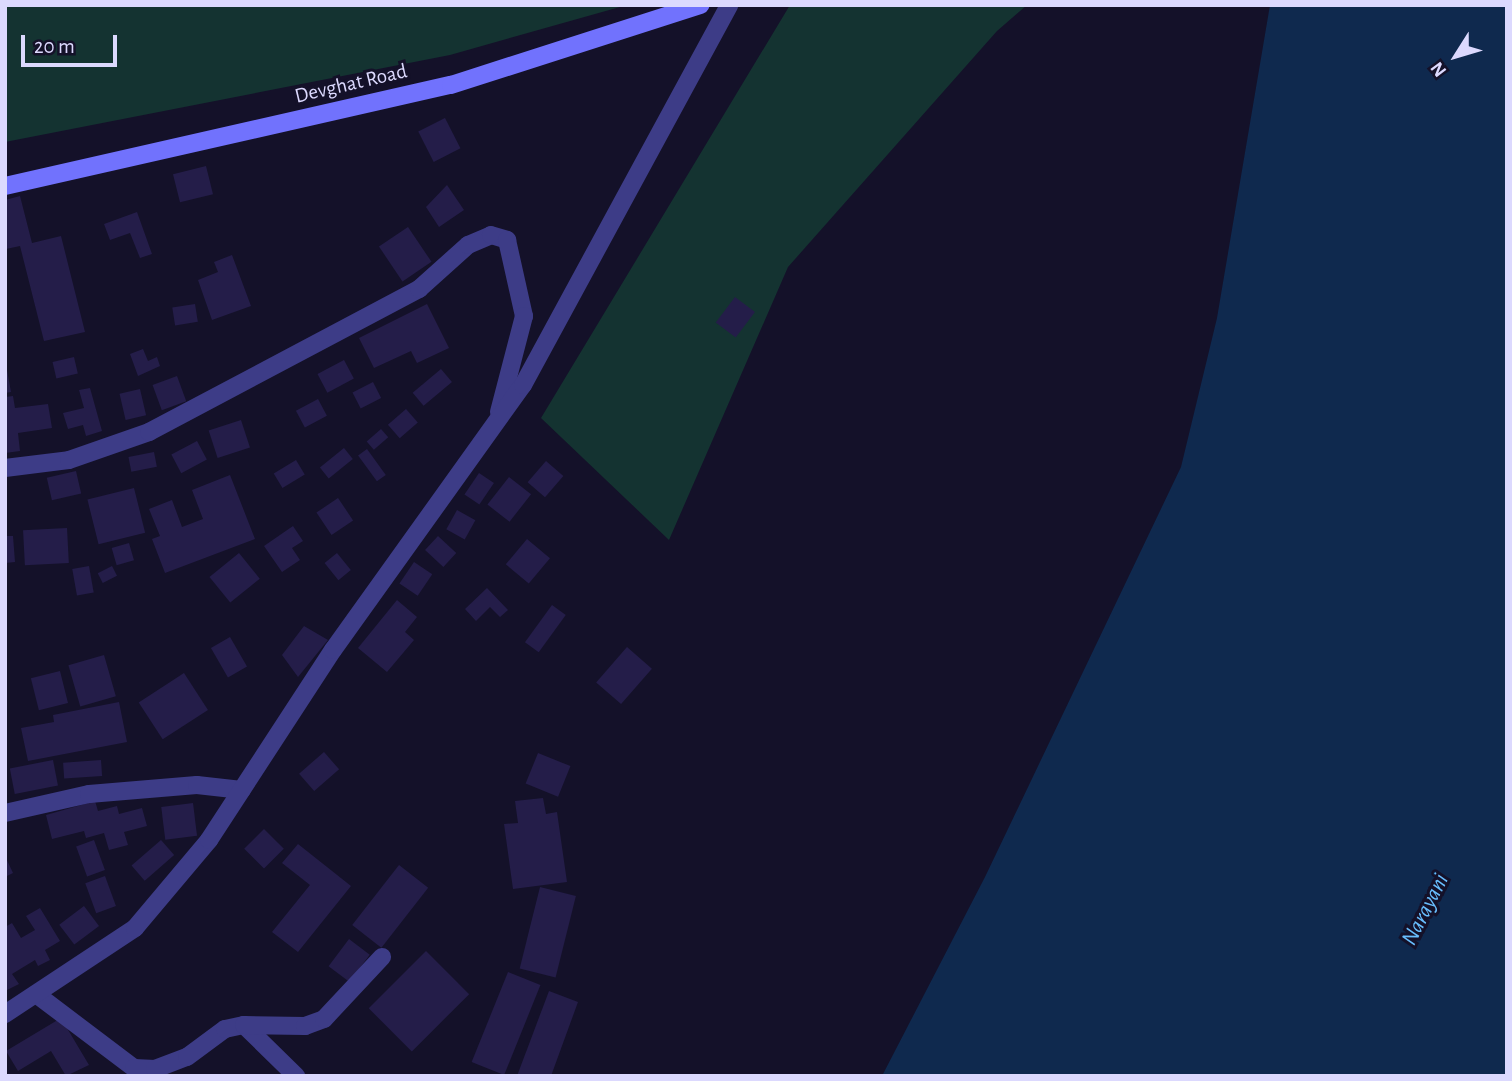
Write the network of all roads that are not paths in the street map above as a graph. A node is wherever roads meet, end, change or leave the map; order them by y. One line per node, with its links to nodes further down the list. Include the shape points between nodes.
1 (700, 5): 3 (street, Devghat Road, via 451,85)
2 (729, 5): 4 (street, via 523,385)
3 (5, 186)
4 (496, 423): 5 (street, via 524,316 507,240 491,235 468,246 419,289 149,432 69,460); 6 (street, via 332,650)
5 (5, 468)
6 (242, 789): 7 (street, via 197,785 89,794); 9 (street, via 209,840 135,928)
7 (5, 813)
8 (382, 957): 11 (street, via 324,1019 305,1026)
9 (36, 994): 10 (street); 11 (street, via 134,1068 155,1069 187,1057 225,1029)
10 (5, 1014)
11 (244, 1025): 12 (street)
12 (296, 1076)

